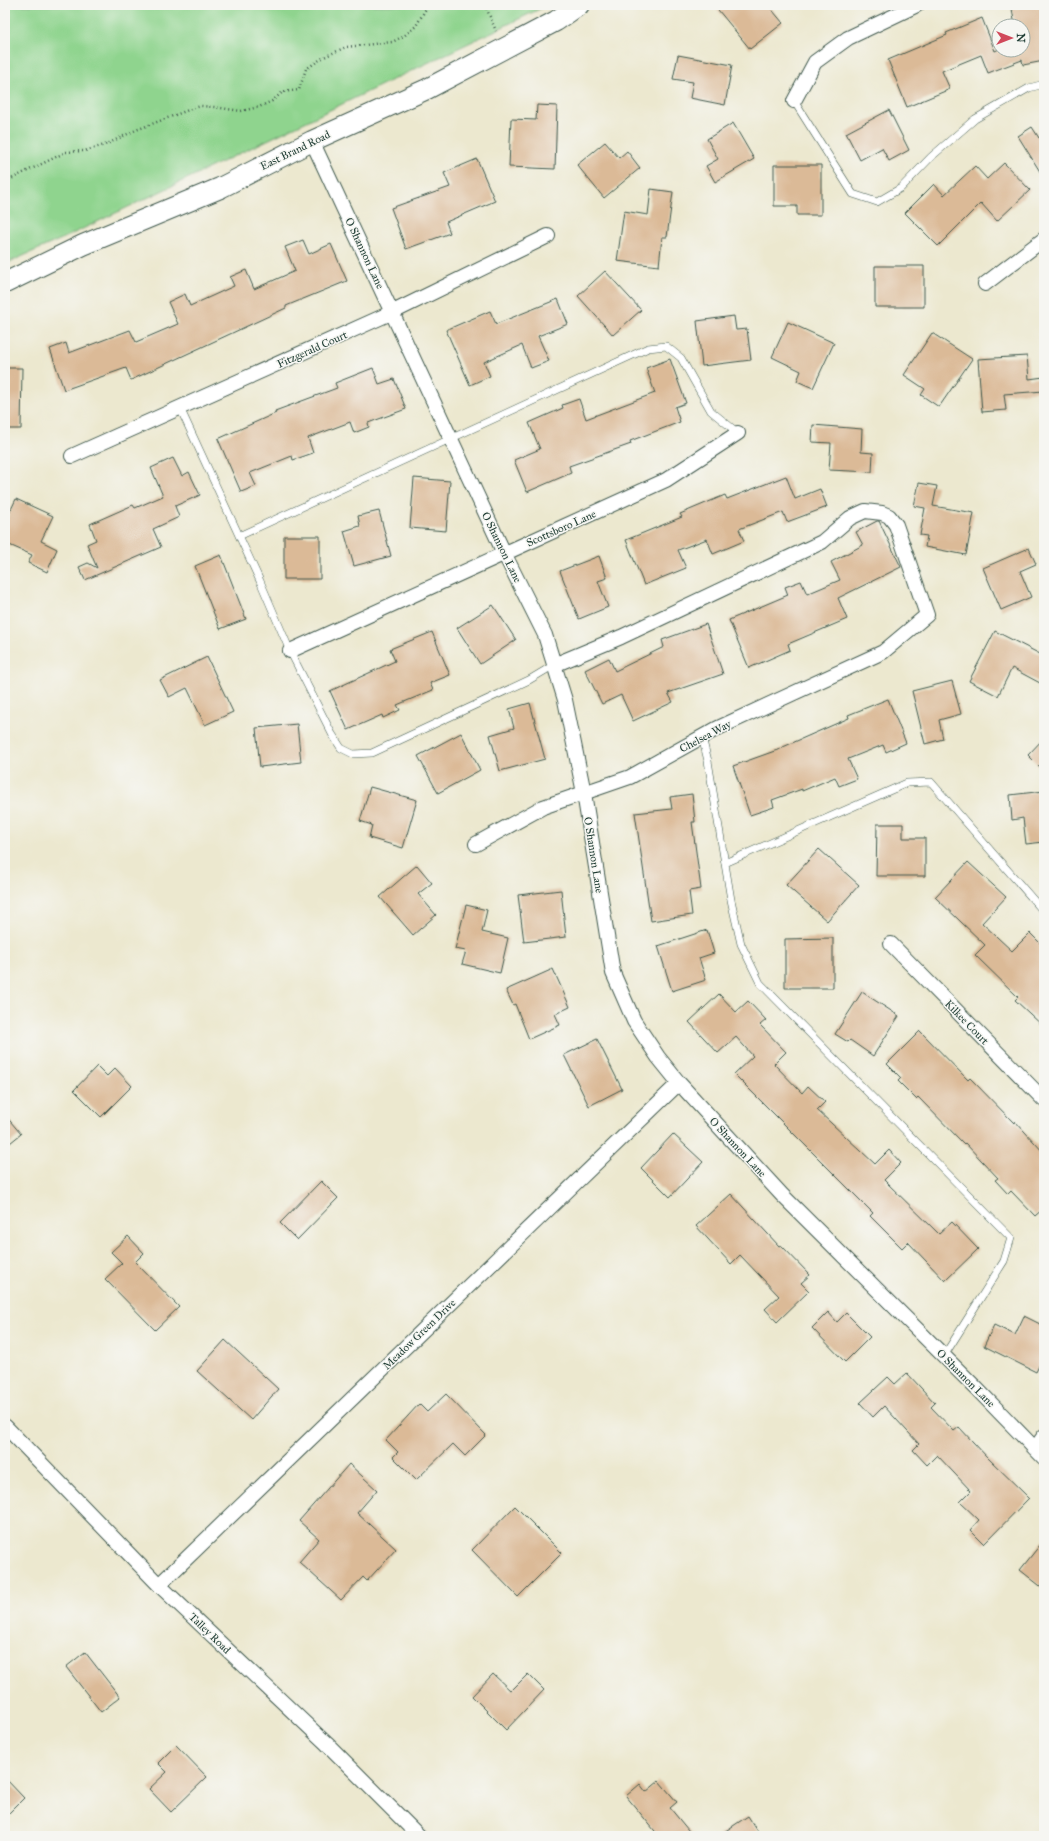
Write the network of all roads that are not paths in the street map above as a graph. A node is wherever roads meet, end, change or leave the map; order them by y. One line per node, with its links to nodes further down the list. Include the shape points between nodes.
1 (579, 5): 5 (main road, East Brand Road, via 556,21 427,89)
2 (917, 5): 4 (street, via 848,38 815,62)
3 (1044, 84): 4 (lane, via 1029,88 975,120 930,157 901,188 877,202 853,194)
4 (794, 101)
5 (312, 141): 8 (main road, East Brand Road, via 220,188 82,245); 10 (street, O Shannon Lane)
6 (548, 236): 10 (street, Fitzgerald Court)
7 (1044, 239): 9 (street)
8 (5, 283)
9 (985, 284)
10 (393, 312): 11 (street, Fitzgerald Court); 13 (street, O Shannon Lane)
11 (180, 408): 14 (street, Fitzgerald Court); 15 (lane)
12 (738, 433): 13 (lane, via 711,411 681,358 666,346 648,348 624,358); 16 (street, Scottsboro Lane, via 666,480)
13 (452, 440): 15 (lane); 16 (street, O Shannon Lane)
14 (72, 456)
15 (239, 536): 17 (lane)
16 (504, 553): 17 (street, Scottsboro Lane); 18 (street, O Shannon Lane, via 545,635)
17 (290, 651): 18 (lane, via 341,748 352,754 362,755 424,730 529,680)
18 (554, 665): 19 (street, Chelsea Way, via 614,640 822,542 850,518 865,511 882,512 889,516 896,525 927,615 883,652); 20 (street, O Shannon Lane, via 565,700)
19 (702, 737): 20 (street, Chelsea Way, via 630,777); 22 (lane)
20 (584, 792): 21 (street, Chelsea Way, via 543,807); 25 (street, O Shannon Lane, via 613,973 634,1021)
21 (476, 844)
22 (725, 863): 23 (lane, via 907,783 931,782); 27 (lane, via 741,944 760,983 1011,1238 1004,1261)
23 (1044, 912)
24 (891, 944): 26 (street, Kilkee Court)
25 (679, 1083): 27 (street, O Shannon Lane, via 782,1195); 31 (street, Meadow Green Drive)
26 (1044, 1100)
27 (944, 1356): 30 (street, O Shannon Lane)
28 (5, 1426): 31 (street, Talley Road)
29 (1044, 1436): 30 (street)
30 (1039, 1453)
31 (159, 1585): 32 (street, Talley Road, via 327,1744)
32 (419, 1836)

